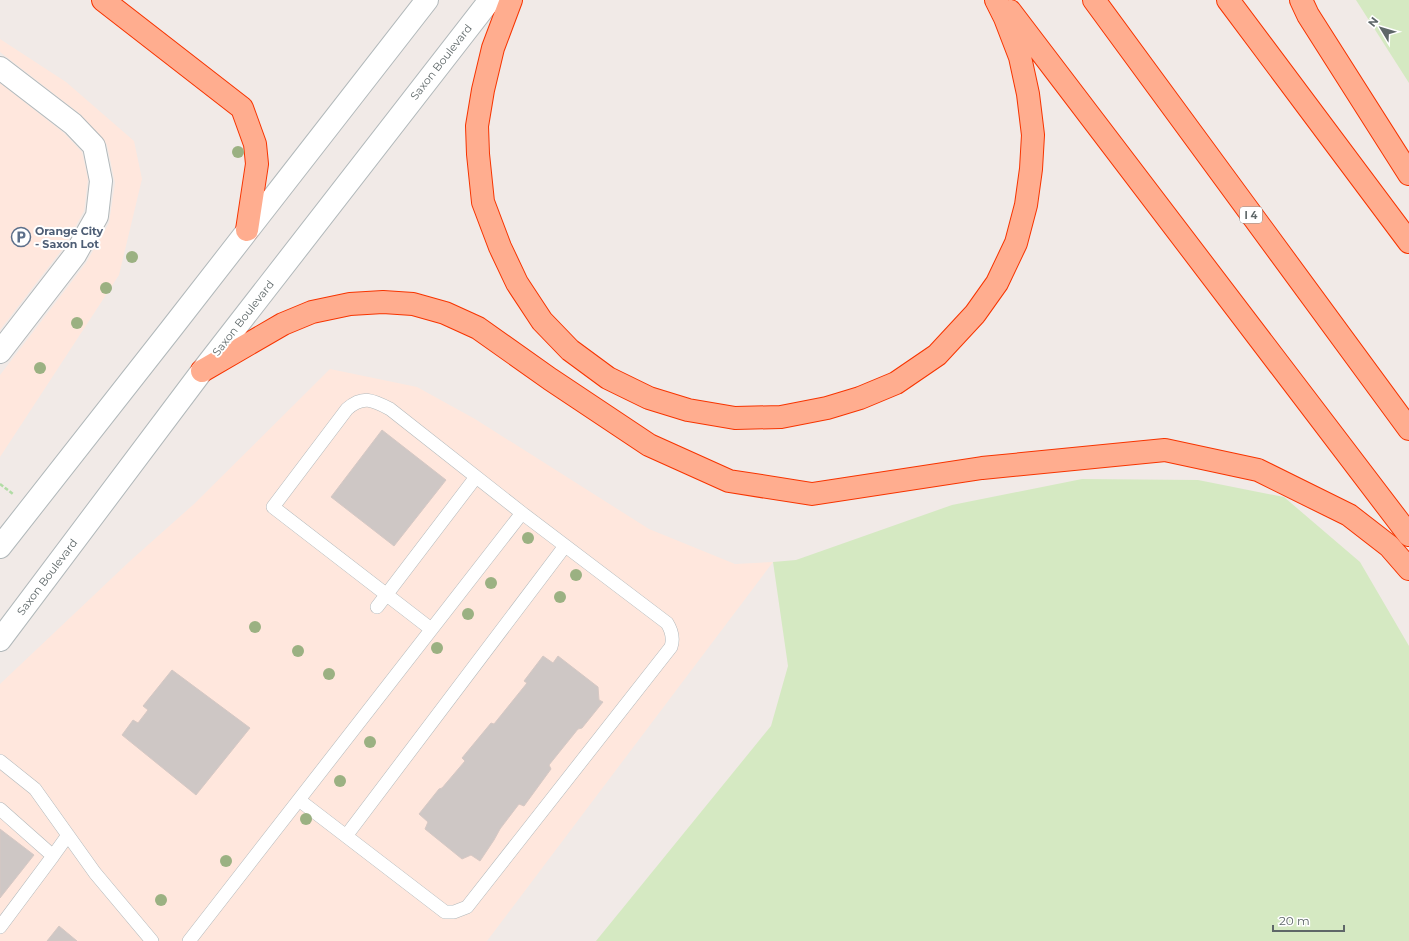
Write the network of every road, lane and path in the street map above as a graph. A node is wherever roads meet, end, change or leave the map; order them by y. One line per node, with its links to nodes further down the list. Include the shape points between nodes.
1 (103, 0): 12 (highway, via 242,108 255,144 258,164)
2 (427, 0): 12 (main road)
3 (490, 0): 15 (main road, Saxon Boulevard)
4 (512, 0): 5 (highway, via 493,48 477,126 483,202 517,283 542,322 570,350 608,378 649,398 688,410 735,418 781,417 827,408 896,383 937,355 975,314 997,283 1016,243 1026,205 1033,135 1020,58)
5 (996, 0)
6 (1002, 0): 19 (highway)
7 (1094, 0): 16 (highway, I 4)
8 (1228, 0): 13 (highway)
9 (1301, 0): 11 (highway)
10 (0, 68): 14 (main road, via 73,124 94,146 102,180 97,216 75,255)
11 (1409, 174)
12 (247, 230): 21 (main road)
13 (1409, 242)
14 (0, 352)
15 (202, 371): 22 (highway, via 283,324 312,312 350,304 414,304 445,313 478,328 649,445 729,481 812,494 982,468 1165,450 1265,473 1349,515 1389,546); 26 (main road, Saxon Boulevard)
16 (1409, 430)
17 (476, 477): 18 (lane); 23 (lane); 23 (lane, via 390,409 375,401 364,400 354,403 347,409 273,507)
18 (522, 513): 20 (lane); 25 (lane)
19 (1409, 535)
20 (565, 546): 31 (lane); 31 (lane, via 667,623 672,634 671,647 467,907 445,912)
21 (0, 547)
22 (1409, 569)
23 (386, 594): 24 (lane); 25 (lane)
24 (377, 607)
25 (432, 629): 28 (lane)
26 (0, 640)
27 (0, 761): 30 (lane, via 35,789)
28 (299, 800): 31 (lane); 35 (lane)
29 (0, 809): 32 (lane)
30 (68, 835): 32 (lane); 34 (lane, via 95,873)
31 (346, 836)
32 (53, 856): 33 (lane)
33 (0, 927)
34 (152, 941)
35 (189, 941)

